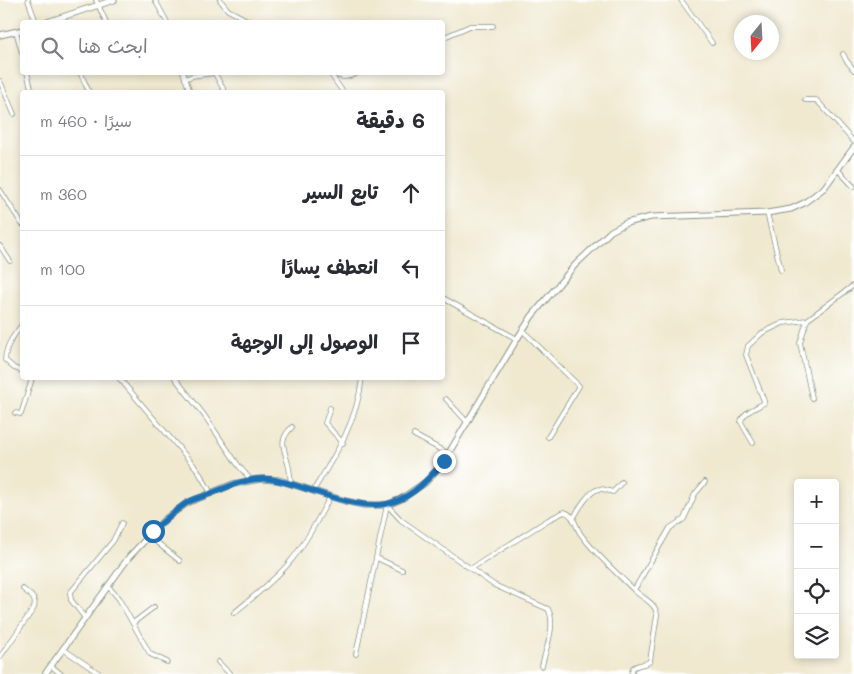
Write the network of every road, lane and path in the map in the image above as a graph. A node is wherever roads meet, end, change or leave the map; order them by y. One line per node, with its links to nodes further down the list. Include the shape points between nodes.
1 (28, 0): 8 (street)
2 (96, 0): 7 (street)
3 (114, 0): 7 (street)
4 (155, 0): 11 (street)
5 (220, 0): 12 (street)
6 (681, 0): 18 (street)
7 (99, 6): 9 (street); 10 (street)
8 (35, 20)
9 (60, 20)
10 (105, 20)
11 (166, 20)
12 (241, 20)
13 (493, 26): 17 (street, via 470,26)
14 (20, 30): 15 (street)
15 (16, 31): 16 (street); 19 (street)
16 (0, 35)
17 (445, 37)
18 (712, 43)
19 (20, 46)
20 (843, 54): 21 (street)
21 (854, 70)
22 (28, 75): 32 (street)
23 (81, 75): 33 (street)
24 (184, 75): 30 (street)
25 (199, 75): 30 (street)
26 (215, 75): 35 (street)
27 (332, 75): 36 (street)
28 (334, 75): 29 (street)
29 (353, 75)
30 (185, 79): 34 (street)
31 (0, 81): 38 (street)
32 (32, 90)
33 (88, 90)
34 (189, 90)
35 (225, 90)
36 (342, 90)
37 (805, 100): 39 (street, via 816,100)
38 (14, 114)
39 (854, 142)
40 (854, 147): 41 (street)
41 (838, 170): 42 (street); 44 (street, via 824,188 804,203)
42 (854, 188)
43 (0, 190): 45 (street)
44 (767, 213): 48 (street); 53 (street, via 651,217 626,223 610,231 575,264)
45 (20, 221)
46 (0, 246): 47 (street)
47 (10, 261)
48 (781, 270)
49 (854, 285): 51 (street)
50 (445, 300): 54 (street)
51 (807, 320): 62 (street, via 800,343); 71 (street, via 782,323 762,333 746,350 764,401 742,418 741,422)
52 (20, 327): 55 (street, via 6,349)
53 (522, 330): 54 (street); 69 (street, via 579,386)
54 (517, 339): 66 (street)
55 (5, 360): 56 (street); 57 (street)
56 (0, 363)
57 (20, 371)
58 (31, 380): 65 (street, via 20,414)
59 (120, 380): 78 (street, via 197,469)
60 (177, 380): 73 (street)
61 (362, 380): 70 (street, via 356,411)
62 (812, 398)
63 (446, 399): 66 (street)
64 (330, 408): 70 (street, via 325,422)
65 (15, 413)
66 (468, 423): 72 (street)
67 (292, 427): 76 (street, via 285,435 282,447 289,465)
68 (414, 435): 72 (street)
69 (548, 437)
70 (343, 443): 77 (street)
71 (753, 443)
72 (449, 454): 80 (street, via 426,482)
73 (251, 480): 76 (street, via 267,479); 78 (street)
74 (622, 482): 81 (street, via 613,492 603,488 594,491)
75 (704, 482): 90 (street, via 684,519 670,528)
76 (291, 484): 77 (street)
77 (314, 491): 79 (street)
78 (211, 494): 83 (street, via 188,503)
79 (330, 497): 80 (street, via 364,505); 92 (street, via 313,529 289,562)
80 (387, 505): 84 (street); 86 (street, via 401,520)
81 (573, 519): 86 (street, via 568,513 559,514); 90 (street, via 590,545)
82 (122, 523): 93 (street, via 113,541 70,593 71,600)
83 (148, 536): 85 (street); 88 (street)
84 (376, 558): 87 (street); 96 (street)
85 (180, 561)
86 (472, 568): 101 (street, via 494,585 548,609 551,614 550,632)
87 (402, 570)
88 (108, 586): 93 (street); 94 (street, via 120,599)
89 (23, 589): 97 (street, via 36,602 34,608)
90 (634, 590): 106 (street, via 654,605 657,615 650,661 633,668)
91 (154, 607): 94 (street)
92 (234, 613)
93 (85, 618): 95 (street)
94 (133, 623): 98 (street, via 150,654)
95 (63, 649): 100 (street); 104 (street)
96 (356, 654)
97 (0, 656)
98 (167, 662)
99 (218, 662): 105 (street)
100 (51, 666): 102 (street); 103 (street)
101 (542, 666)
102 (45, 674)
103 (61, 674)
104 (100, 674)
105 (230, 674)
106 (631, 674)

